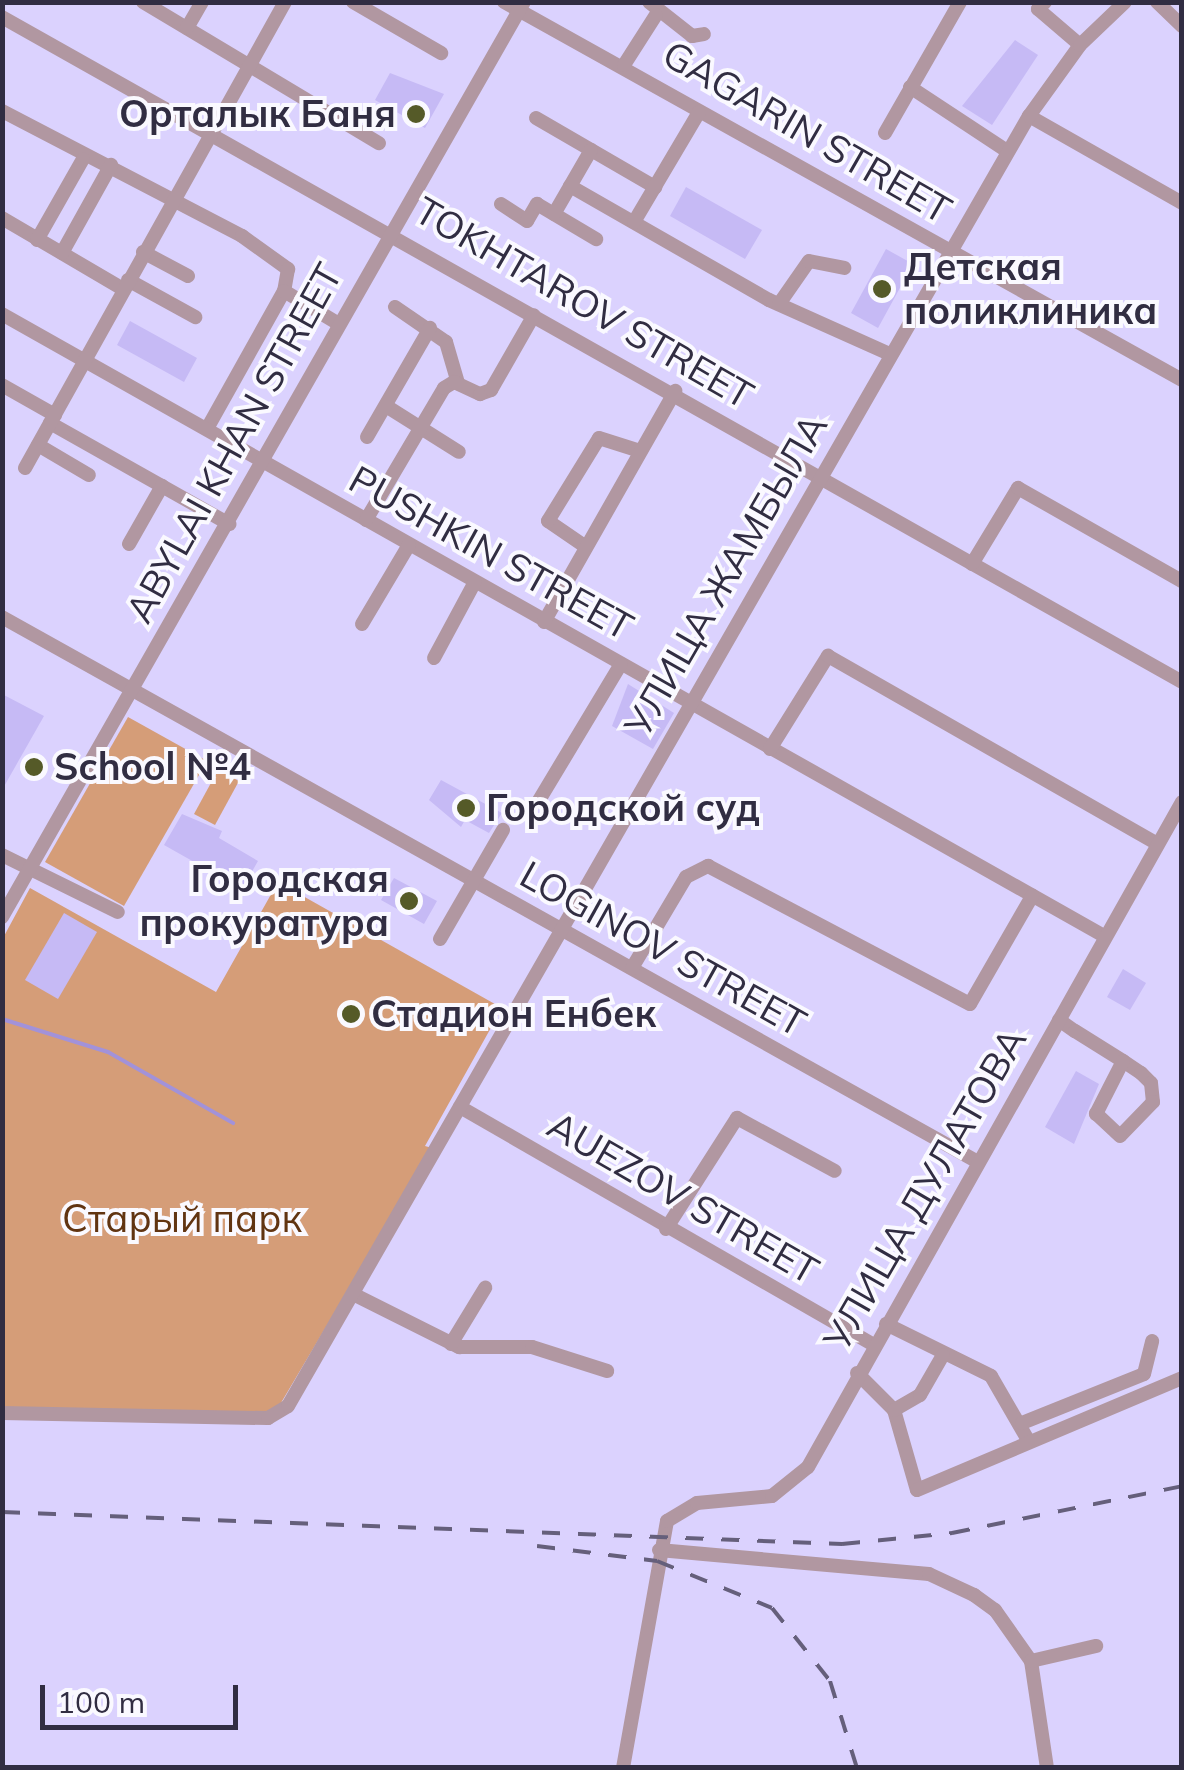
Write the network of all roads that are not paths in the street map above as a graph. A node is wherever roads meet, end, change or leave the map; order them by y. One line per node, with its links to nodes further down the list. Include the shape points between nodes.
1 (143, 2): 14 (street)
2 (202, 2): 14 (street)
3 (286, 2): 19 (street)
4 (352, 2): 17 (street)
5 (504, 2): 10 (street, GAGARIN STREET)
6 (960, 2): 20 (street)
7 (1044, 2): 16 (street, via 1038,9)
8 (1125, 2): 16 (street, УЛИЦА ЖАМБЫЛА)
9 (1157, 2): 13 (street)
10 (521, 6): 18 (street, GAGARIN STREET); 40 (street, ABYLAI KHAN STREET)
11 (653, 9): 15 (street, via 692,36); 18 (street)
12 (2, 17): 25 (street, TOKHTAROV STREET)
13 (1182, 26)
14 (187, 28): 19 (street)
15 (704, 34)
16 (1080, 46): 23 (street, УЛИЦА ЖАМБЫЛА)
17 (440, 53)
18 (624, 65): 22 (street, GAGARIN STREET)
19 (248, 67): 25 (street); 27 (street)
20 (910, 87): 26 (street); 29 (street)
21 (2, 112): 30 (street)
22 (698, 112): 33 (street); 43 (street, GAGARIN STREET)
23 (1028, 116): 29 (street, УЛИЦА ЖАМБЫЛА); 35 (street)
24 (536, 118): 28 (street)
25 (212, 130): 34 (street); 40 (street, TOKHTAROV STREET)
26 (884, 132)
27 (378, 143)
28 (591, 150): 32 (street); 33 (street)
29 (1008, 151): 43 (street, УЛИЦА ЖАМБЫЛА)
30 (84, 159): 31 (street); 42 (street)
31 (110, 165): 34 (street); 45 (street)
32 (570, 186): 37 (street); 39 (street)
33 (655, 187): 39 (street)
34 (172, 199): 44 (street); 49 (street, via 285,266)
35 (1182, 203)
36 (500, 204): 37 (street, via 527,221 537,204)
37 (554, 214): 41 (street)
38 (2, 218): 42 (street)
39 (634, 222): 50 (street)
40 (391, 230): 53 (street, TOKHTAROV STREET); 55 (street, ABYLAI KHAN STREET)
41 (596, 239)
42 (37, 240): 45 (street)
43 (949, 250): 57 (street, УЛИЦА ЖАМБЫЛА); 59 (street, GAGARIN STREET)
44 (143, 252): 47 (street); 48 (street)
45 (62, 253): 48 (street)
46 (844, 268): 50 (street, via 808,261)
47 (188, 276)
48 (125, 284): 54 (street); 58 (street)
49 (284, 291): 55 (street); 65 (street)
50 (779, 304): 57 (street)
51 (395, 307): 56 (street)
52 (2, 314): 58 (street, PUSHKIN STREET)
53 (534, 314): 60 (street, via 491,390 480,394); 62 (street, TOKHTAROV STREET)
54 (195, 317)
55 (340, 324): 71 (street, ABYLAI KHAN STREET)
56 (430, 328): 60 (street, via 454,354); 63 (street)
57 (890, 354): 74 (street, УЛИЦА ЖАМБЫЛА)
58 (84, 362): 64 (street); 65 (street, PUSHKIN STREET)
59 (1182, 380)
60 (458, 383): 66 (street, via 444,388)
61 (2, 385): 64 (street)
62 (675, 392): 70 (street); 74 (street, TOKHTAROV STREET)
63 (386, 406): 66 (street); 67 (street)
64 (52, 419): 68 (street); 75 (street)
65 (207, 429): 71 (street, PUSHKIN STREET)
66 (420, 429): 69 (street); 76 (street)
67 (367, 436)
68 (38, 445): 72 (street); 73 (street)
69 (459, 452)
70 (640, 452): 80 (street); 80 (street, via 599,438 548,522)
71 (262, 460): 76 (street, PUSHKIN STREET); 77 (street, ABYLAI KHAN STREET)
72 (25, 468)
73 (89, 474)
74 (819, 474): 81 (street, TOKHTAROV STREET); 91 (street, УЛИЦА ЖАМБЫЛА)
75 (162, 486): 77 (street); 78 (street)
76 (366, 520): 79 (street, PUSHKIN STREET)
77 (228, 524): 90 (street, ABYLAI KHAN STREET)
78 (129, 544)
79 (409, 545): 83 (street, PUSHKIN STREET); 86 (street)
80 (586, 546): 85 (street)
81 (972, 564): 82 (street, via 1018,488); 89 (street, TOKHTAROV STREET)
82 (1182, 581)
83 (475, 582): 85 (street, PUSHKIN STREET); 87 (street)
84 (2, 617): 90 (street, LOGINOV STREET)
85 (544, 622): 88 (street, PUSHKIN STREET)
86 (362, 624)
87 (434, 658)
88 (621, 664): 91 (street, PUSHKIN STREET); 93 (street)
89 (1182, 682)
90 (132, 690): 98 (street, ABYLAI KHAN STREET); 99 (street, LOGINOV STREET)
91 (690, 704): 92 (street, PUSHKIN STREET); 103 (street, УЛИЦА ЖАМБЫЛА)
92 (770, 749): 96 (street, via 828,656); 100 (street, PUSHKIN STREET)
93 (538, 802)
94 (1182, 802): 96 (street, УЛИЦА ДУЛАТОВА)
95 (503, 830): 99 (street)
96 (1157, 844): 104 (street, УЛИЦА ДУЛАТОВА)
97 (2, 855): 98 (street)
98 (30, 868): 101 (street); 102 (street, ABYLAI KHAN STREET)
99 (474, 882): 103 (street, LOGINOV STREET); 105 (street)
100 (1032, 896): 104 (street, PUSHKIN STREET); 106 (street, via 970,1004 708,866 686,877)
101 (118, 912)
102 (2, 916)
103 (562, 929): 106 (street, LOGINOV STREET); 109 (street, УЛИЦА ЖАМБЫЛА)
104 (1104, 936): 107 (street, УЛИЦА ДУЛАТОВА)
105 (440, 938)
106 (632, 968): 110 (street, LOGINOV STREET)
107 (1059, 1020): 108 (street); 110 (street, УЛИЦА ДУЛАТОВА)
108 (1123, 1061): 108 (street, via 1155,1096 1120,1136 1096,1114)
109 (460, 1108): 112 (street, AUEZOV STREET); 114 (street, УЛИЦА ЖАМБЫЛА)
110 (978, 1162): 115 (street, УЛИЦА ДУЛАТОВА)
111 (835, 1171): 112 (street, via 737,1118)
112 (666, 1229): 118 (street, AUEZOV STREET)
113 (485, 1288): 117 (street)
114 (353, 1294): 117 (street); 124 (street, УЛИЦА ЖАМБЫЛА, via 288,1406 272,1418)
115 (886, 1324): 118 (street, УЛИЦА ДУЛАТОВА); 119 (street)
116 (1152, 1341): 125 (street, via 1148,1366 1130,1383)
117 (451, 1344): 120 (street, via 532,1346)
118 (874, 1345): 121 (street, УЛИЦА ДУЛАТОВА)
119 (943, 1356): 123 (street, via 920,1395); 125 (street, via 991,1376)
120 (607, 1371)
121 (857, 1373): 123 (street); 127 (street, УЛИЦА ДУЛАТОВА, via 798,1478 764,1498 697,1504 664,1526)
122 (1182, 1378): 126 (street)
123 (894, 1410): 126 (street, via 917,1490)
124 (2, 1413)
125 (1022, 1423): 126 (street)
126 (1028, 1440)
127 (660, 1550): 129 (street, via 929,1574 996,1610); 130 (street)
128 (1096, 1646): 129 (street)
129 (1031, 1661): 131 (street)
130 (623, 1768)
131 (1047, 1768)

